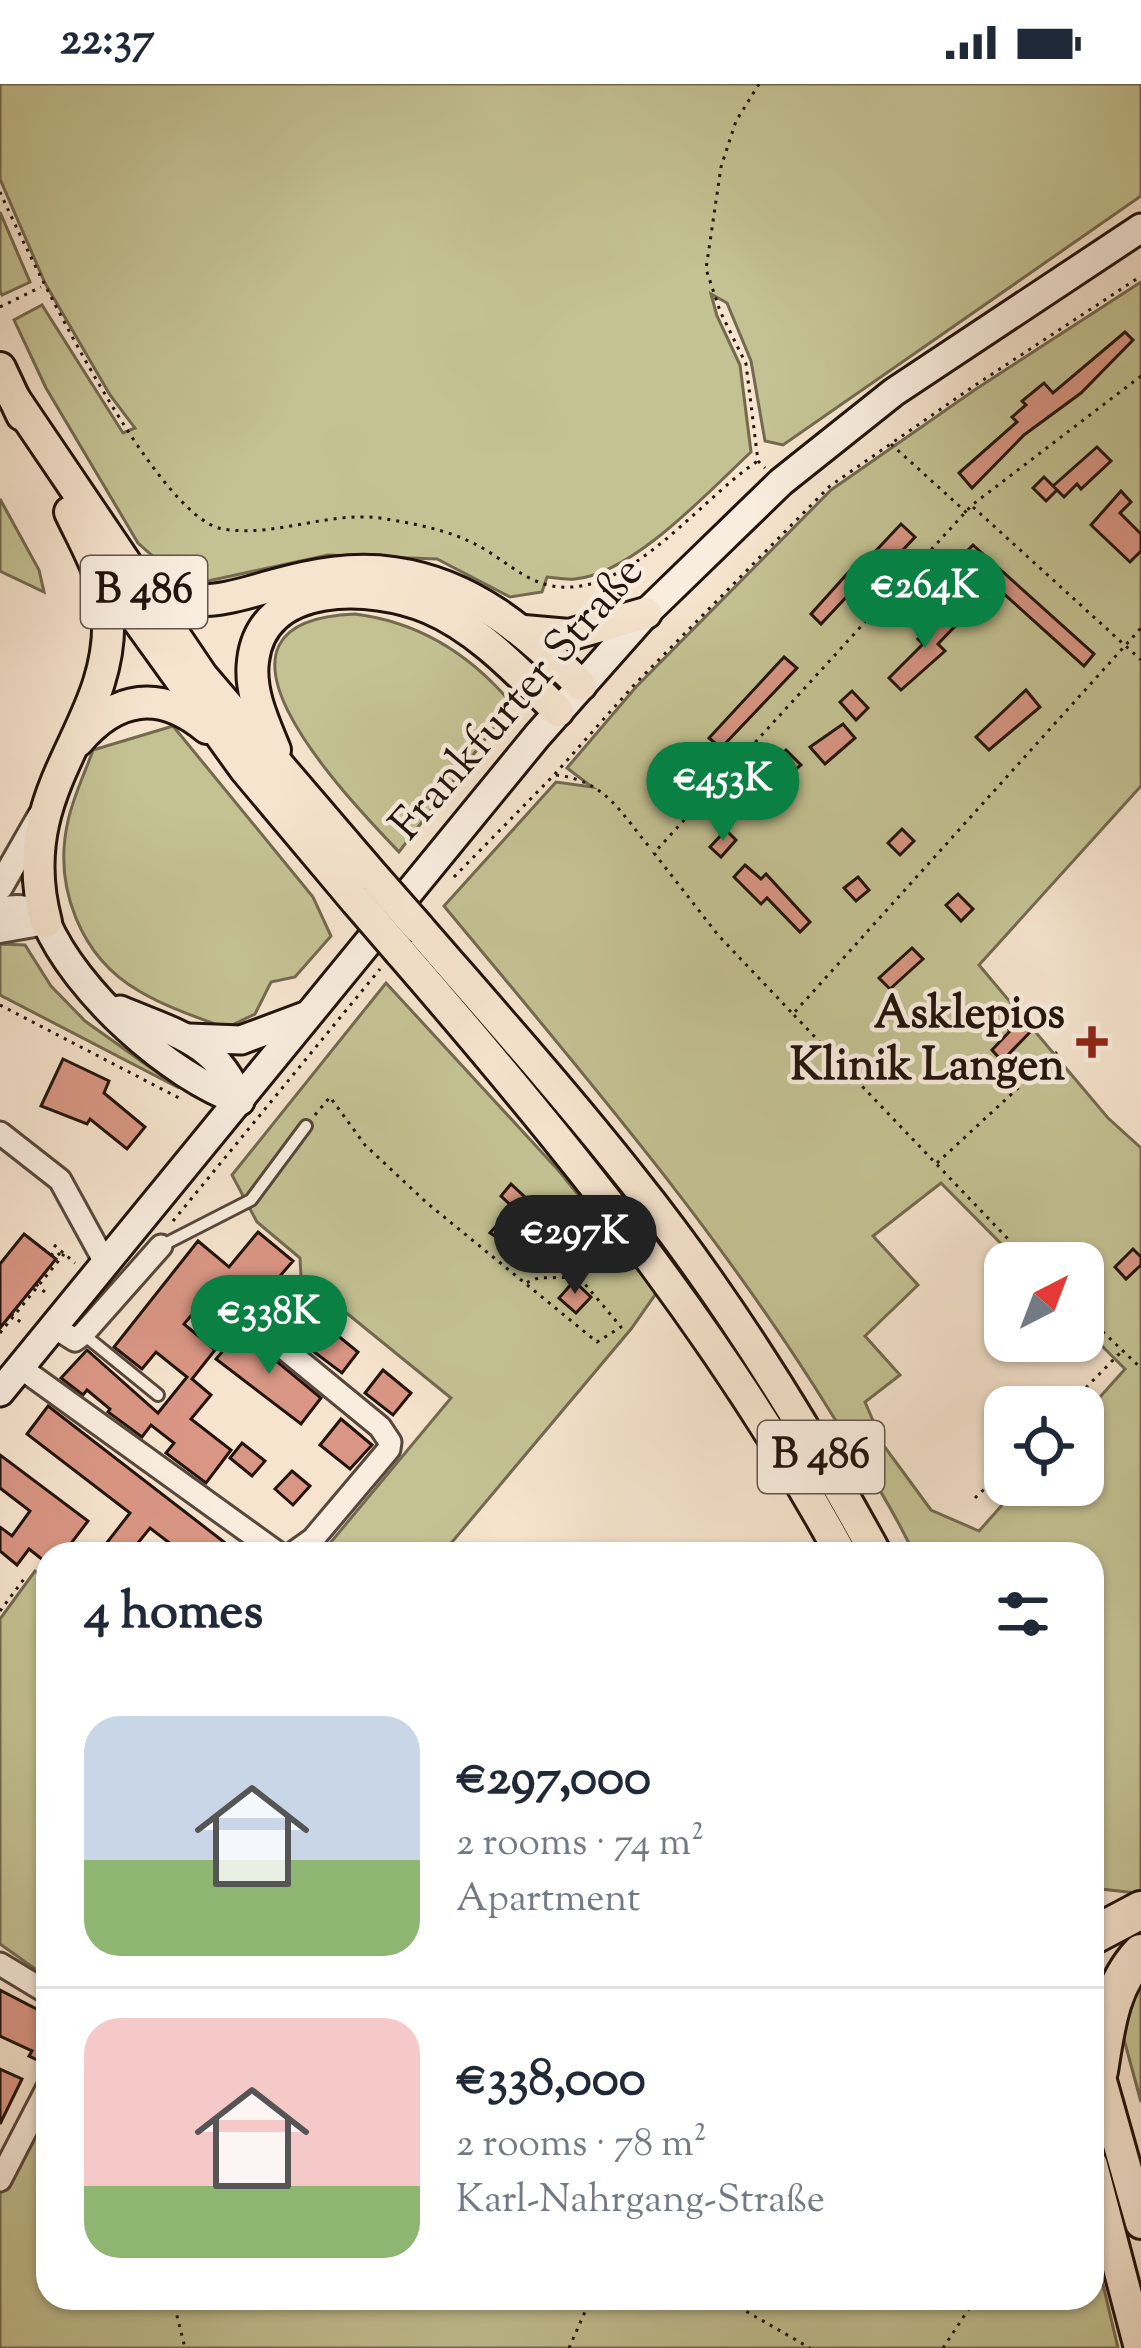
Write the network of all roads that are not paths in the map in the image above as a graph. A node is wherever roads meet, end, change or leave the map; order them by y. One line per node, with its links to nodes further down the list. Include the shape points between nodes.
1 (1141, 228): 6 (main road, Frankfurter Straße, via 894,392 782,482)
2 (0, 368): 3 (main road, B 486)
3 (14, 398): 4 (main road, B 486); 5 (main road, B 486)
4 (89, 551): 10 (main road, B 486, via 108,611 106,652); 11 (main road, B 486)
5 (121, 560): 7 (main road, via 176,596 197,600 343,570 391,572 465,594); 12 (main road, B 486)
6 (646, 613): 7 (main road, via 569,635); 8 (main road, Frankfurter Straße)
7 (524, 631): 8 (main road)
8 (581, 685): 9 (main road, Frankfurter Straße)
9 (558, 711): 12 (main road, via 503,658 430,608 388,595 308,597 269,623 252,665); 21 (main road, Frankfurter Straße)
10 (66, 755): 11 (main road, via 98,719 141,702 185,712); 13 (main road, B 486)
11 (245, 769): 15 (main road, B 486)
12 (286, 778): 15 (main road, B 486)
13 (46, 804): 14 (street); 17 (main road, B 486, via 37,863)
14 (0, 887)
15 (365, 890): 19 (main road, B 486, bridge)
16 (0, 910): 17 (street, via 23,907)
17 (46, 922): 18 (street); 20 (main road, B 486)
18 (0, 930)
19 (409, 940): 38 (main road, B 486, via 735,1378); 39 (main road, B 486, via 622,1166 811,1439)
20 (87, 987): 22 (main road, B 486); 23 (main road, B 486)
21 (311, 1013): 22 (main road, B 486, via 241,1040); 24 (main road, Frankfurter Straße)
22 (186, 1038): 24 (main road, B 486, via 224,1065)
23 (182, 1071): 24 (main road, B 486); 27 (main road, B 486, via 200,1100)
24 (240, 1101): 27 (main road, Frankfurter Straße)
25 (306, 1126): 28 (lane, via 251,1200)
26 (0, 1133): 29 (street, via 60,1180)
27 (200, 1150): 29 (main road, Frankfurter Straße)
28 (160, 1246): 32 (street)
29 (106, 1264): 31 (main road, Frankfurter Straße)
30 (246, 1317): 37 (street, via 390,1442)
31 (54, 1327): 32 (street, via 75,1340); 33 (main road, Frankfurter Straße)
32 (83, 1334): 35 (lane)
33 (21, 1368): 34 (main road, Frankfurter Straße); 36 (street)
34 (0, 1392)
35 (158, 1395)
36 (262, 1542)
37 (309, 1542)
38 (834, 1542)
39 (869, 1542)
40 (1104, 1902): 41 (highway)
41 (1138, 1910): 42 (highway)
42 (1104, 1929)
43 (1141, 1950): 44 (highway); 47 (highway)
44 (1104, 1961)
45 (0, 1964): 46 (street)
46 (36, 1986)
47 (1104, 2030)
48 (1104, 2092): 52 (main road)
49 (36, 2110): 50 (street)
50 (0, 2180)
51 (1104, 2211): 53 (main road)
52 (1141, 2223)
53 (1140, 2348)

